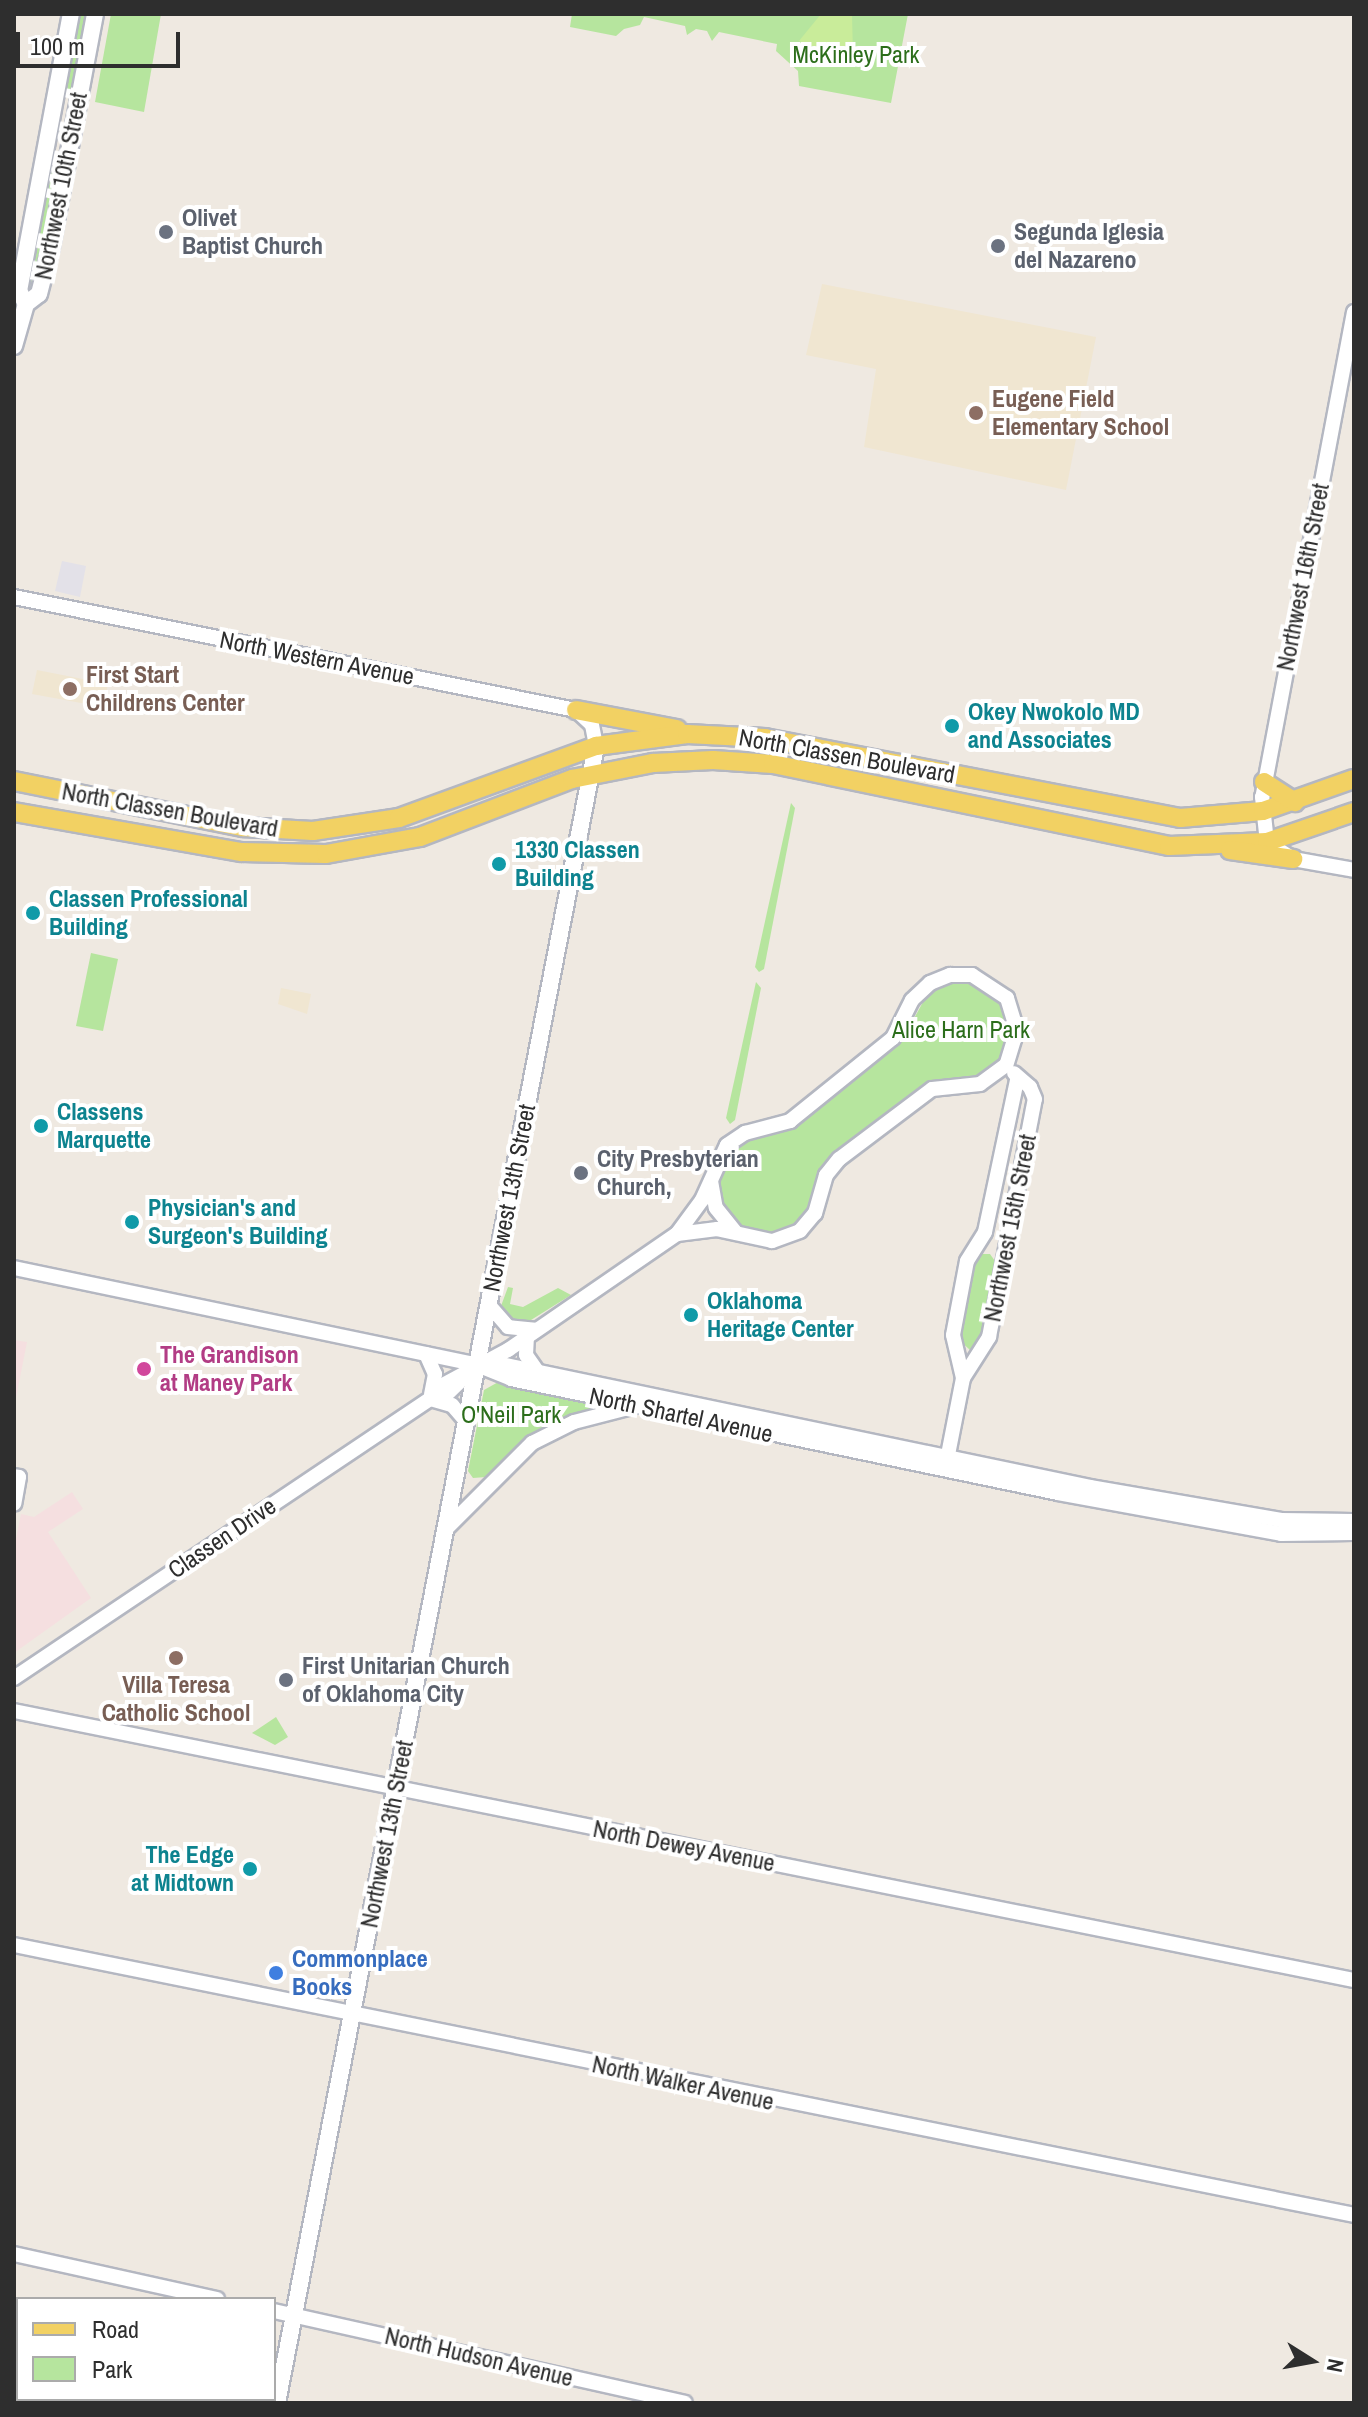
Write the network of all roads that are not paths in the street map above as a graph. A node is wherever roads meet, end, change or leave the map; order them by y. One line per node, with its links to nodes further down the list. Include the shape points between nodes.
1 (71, 14): 3 (main road, Northwest 10th Street, via 19,291)
2 (95, 14): 3 (main road, Northwest 10th Street, via 51,247 39,294)
3 (26, 304): 5 (main road, Northwest 10th Street)
4 (1354, 312): 15 (street, Northwest 16th Street)
5 (14, 346)
6 (14, 597): 7 (street, North Western Avenue)
7 (576, 710): 8 (main road); 9 (street, via 592,725)
8 (687, 734): 9 (main road, North Classen Boulevard); 10 (main road, North Classen Boulevard, via 765,738)
9 (596, 746): 11 (main road, Northwest 13th Street); 14 (main road, North Classen Boulevard, via 552,758 411,815 313,831 243,827)
10 (843, 753): 12 (main road); 17 (main road, North Classen Boulevard, via 1149,814 1203,818)
11 (592, 774): 12 (main road, North Classen Boulevard, via 713,760); 18 (main road, North Classen Boulevard, via 420,837 326,854 242,852); 32 (main road, Northwest 13th Street)
12 (838, 777): 21 (main road, North Classen Boulevard, via 1127,839)
13 (1354, 779): 16 (main road, North Classen Boulevard)
14 (14, 781)
15 (1264, 782): 16 (main road); 17 (street, Northwest 16th Street)
16 (1295, 802): 17 (main road, North Classen Boulevard)
17 (1263, 811): 20 (street, Northwest 16th Street)
18 (14, 812)
19 (1354, 812): 20 (main road, North Classen Boulevard)
20 (1267, 842): 21 (main road, North Classen Boulevard); 22 (street)
21 (1208, 846): 22 (main road)
22 (1293, 859): 23 (street)
23 (1354, 870)
24 (1006, 1065): 25 (street, Northwest 15th Street); 26 (street, Classen Drive, via 1017,1030 1007,998 980,978 943,976 917,994 893,1038 790,1121 745,1133 727,1145); 27 (street, Classen Drive, via 980,1084 932,1089 839,1159 826,1175 815,1213 800,1231 772,1241)
25 (1017, 1080): 29 (street, Northwest 15th Street); 30 (street, Northwest 15th Street, via 1030,1087 1035,1099)
26 (711, 1178): 27 (street, via 716,1208); 28 (street, Classen Drive)
27 (736, 1233): 28 (street, Classen Drive, via 711,1229)
28 (677, 1234): 33 (street, Classen Drive)
29 (979, 1245): 30 (street); 37 (street, Northwest 15th Street, via 967,1261 953,1335)
30 (1006, 1250): 37 (street, Northwest 15th Street, via 989,1337)
31 (14, 1268): 34 (street, North Shartel Avenue)
32 (489, 1305): 33 (street, via 508,1327); 35 (main road, Northwest 13th Street)
33 (531, 1333): 35 (street, Classen Drive); 36 (street, via 528,1361)
34 (426, 1354): 35 (street, North Shartel Avenue); 39 (street, via 435,1374)
35 (482, 1363): 36 (street, North Shartel Avenue); 39 (street, Classen Drive, via 454,1391); 40 (street, North Shartel Avenue, via 492,1375); 41 (main road, Northwest 13th Street)
36 (539, 1372): 38 (street, North Shartel Avenue)
37 (963, 1378): 42 (street, Northwest 15th Street)
38 (653, 1395): 40 (street); 42 (street, North Shartel Avenue)
39 (430, 1399): 41 (street, via 452,1405); 48 (street, Classen Drive)
40 (635, 1406): 42 (street, North Shartel Avenue); 46 (street, via 574,1422 532,1443)
41 (467, 1422): 46 (main road, Northwest 13th Street)
42 (946, 1464): 45 (street, North Shartel Avenue, via 1281,1520); 47 (street, North Shartel Avenue, via 1281,1534)
43 (16, 1477): 44 (street)
44 (14, 1504)
45 (1354, 1521)
46 (446, 1529): 50 (main road, Northwest 13th Street)
47 (1354, 1533)
48 (14, 1678)
49 (14, 1711): 50 (street, North Dewey Avenue)
50 (396, 1789): 52 (street, North Dewey Avenue); 53 (main road, Northwest 13th Street)
51 (14, 1945): 53 (street, North Walker Avenue)
52 (1354, 1980)
53 (353, 2015): 54 (street, North Walker Avenue); 58 (main road, Northwest 13th Street)
54 (1354, 2215)
55 (14, 2254): 56 (street)
56 (208, 2297)
57 (276, 2312): 58 (street, North Hudson Avenue)
58 (294, 2316): 59 (main road, Northwest 13th Street); 60 (street, North Hudson Avenue)
59 (277, 2403)
60 (685, 2403)

